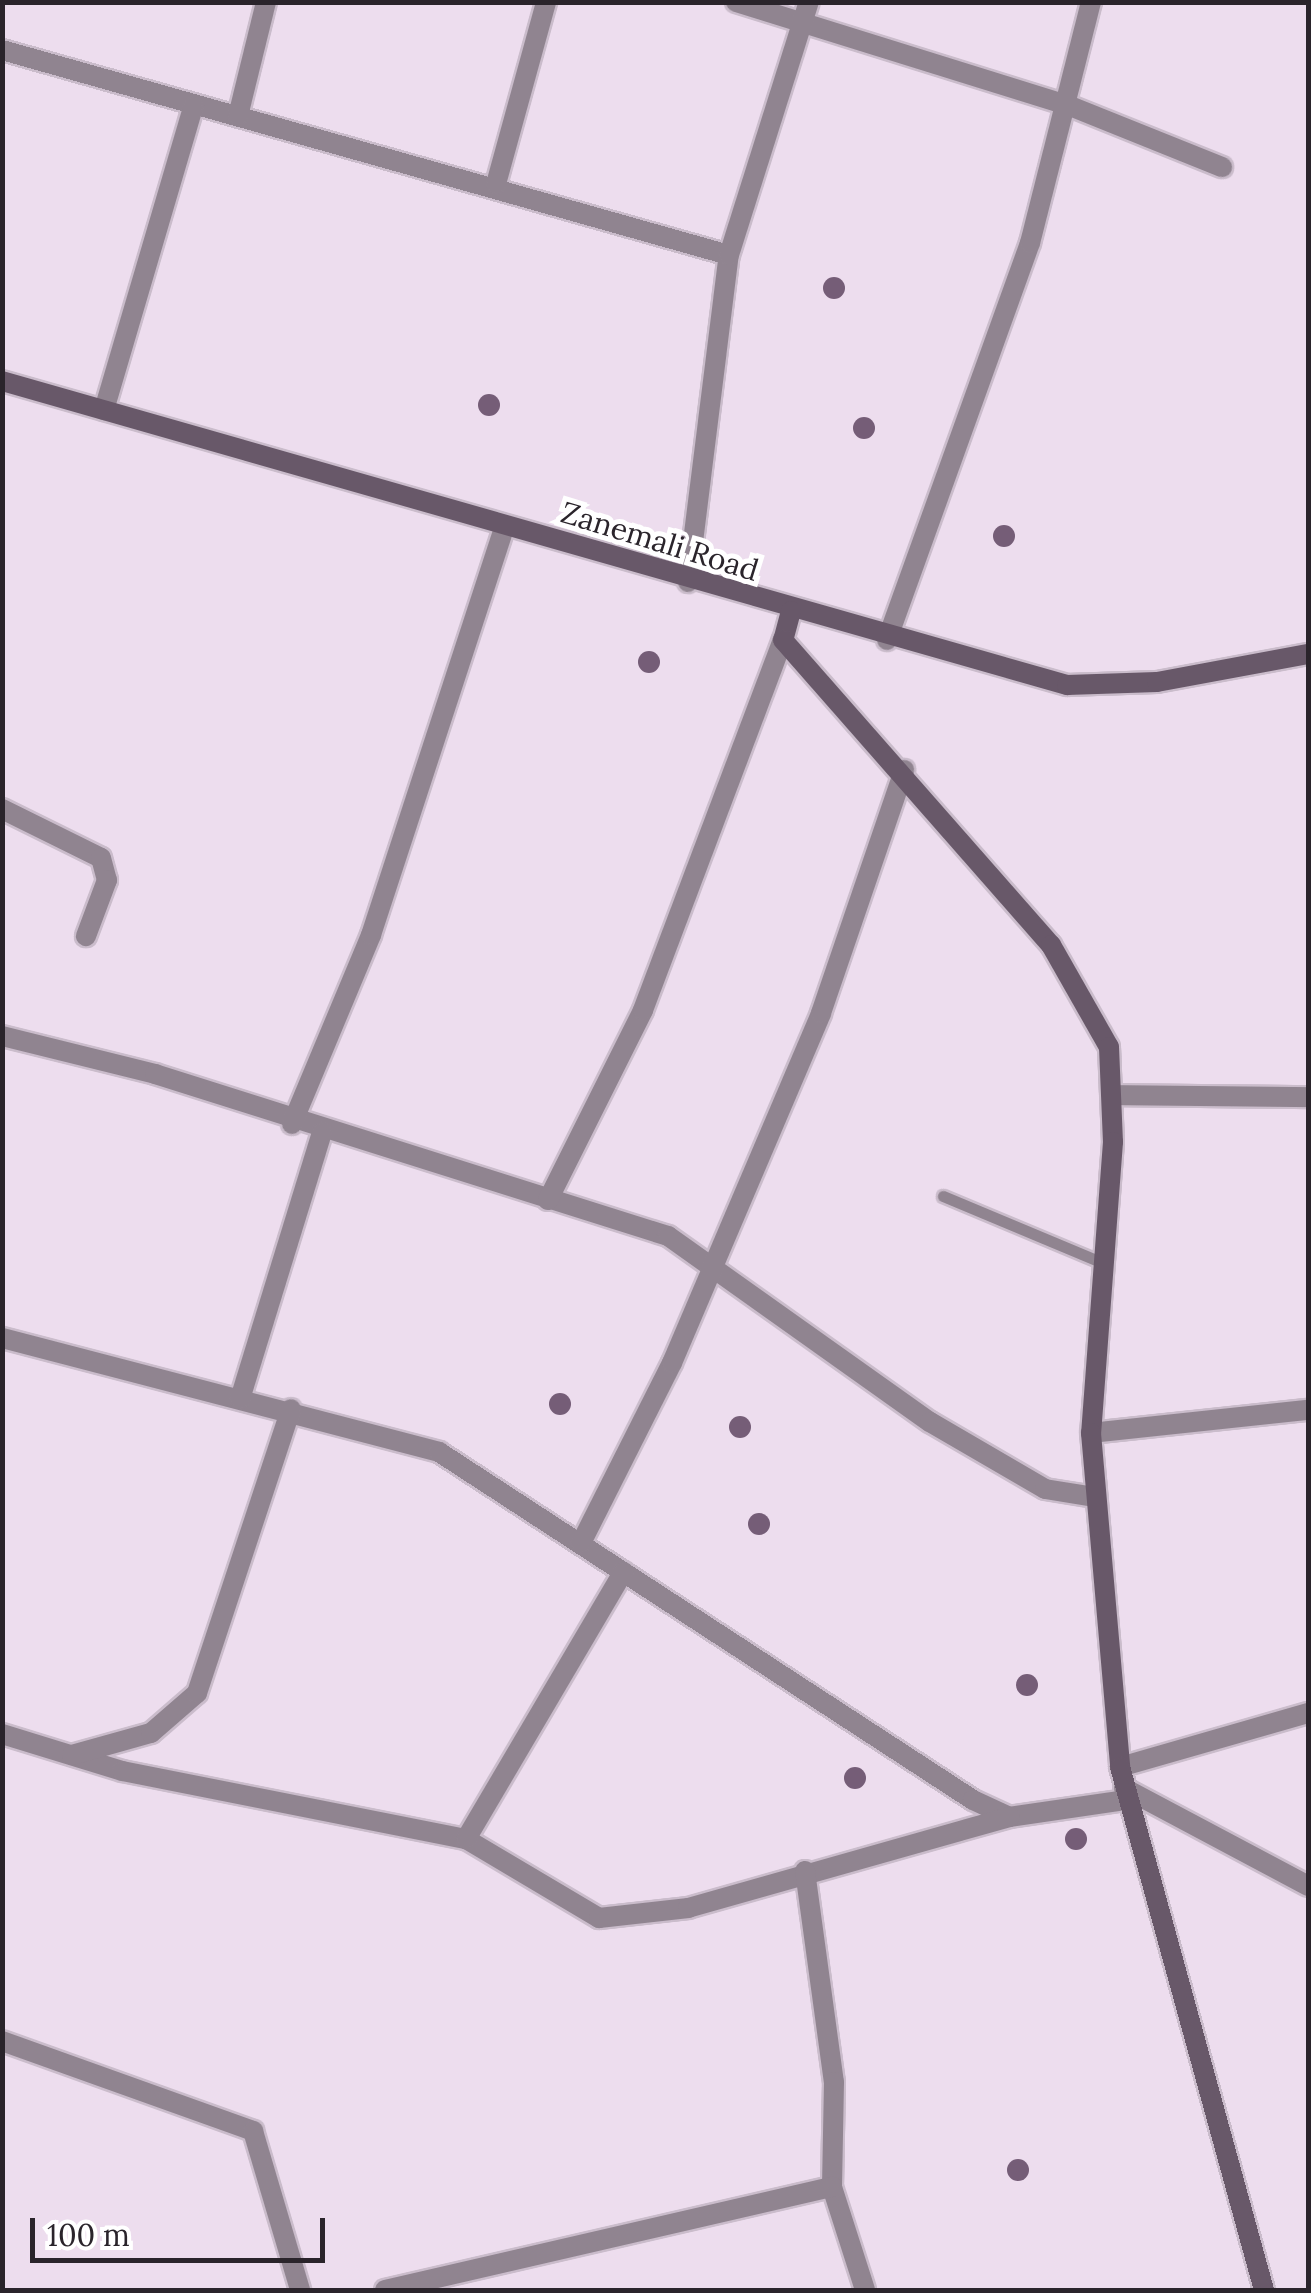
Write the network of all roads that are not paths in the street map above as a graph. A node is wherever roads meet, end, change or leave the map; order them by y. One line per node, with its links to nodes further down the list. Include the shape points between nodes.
1 (266, 2): 10 (street)
2 (546, 2): 12 (street)
3 (736, 2): 6 (street)
4 (809, 2): 6 (street)
5 (1091, 2): 8 (street)
6 (801, 24): 8 (street); 13 (street)
7 (2, 50): 9 (street)
8 (1070, 106): 11 (street); 20 (street)
9 (193, 107): 10 (street); 15 (street)
10 (238, 116): 12 (street)
11 (1222, 167)
12 (496, 184): 13 (street)
13 (729, 254): 17 (street)
14 (2, 381): 15 (street, Zanemali Road)
15 (104, 410): 16 (street, Zanemali Road)
16 (506, 526): 17 (street, Zanemali Road); 28 (street, via 371,935)
17 (688, 582): 18 (street, Zanemali Road)
18 (790, 612): 19 (street); 20 (street, Zanemali Road)
19 (783, 640): 22 (street); 31 (street, via 643,1010)
20 (887, 640): 21 (street, Zanemali Road, via 1067,685 1157,682)
21 (1308, 654)
22 (904, 770): 26 (street, via 1082,987 1109,1047); 33 (street, via 821,1014)
23 (2, 809): 24 (street, via 101,858 107,880)
24 (86, 936)
25 (2, 1036): 28 (street, via 154,1074)
26 (1114, 1095): 27 (street); 32 (street)
27 (1308, 1097)
28 (292, 1124): 29 (street)
29 (322, 1132): 31 (street); 35 (street)
30 (943, 1196): 32 (lane)
31 (548, 1200): 33 (street, via 668,1236)
32 (1101, 1262): 38 (street)
33 (716, 1263): 39 (street, via 930,1422 1045,1488); 40 (street)
34 (2, 1338): 35 (street)
35 (240, 1399): 36 (street)
36 (291, 1409): 40 (street, via 438,1452); 44 (street, via 197,1694 151,1733)
37 (1308, 1410): 38 (street)
38 (1091, 1433): 39 (street)
39 (1095, 1497): 45 (street)
40 (581, 1544): 41 (street)
41 (623, 1572): 46 (street); 47 (street)
42 (1308, 1712): 45 (street)
43 (2, 1734): 44 (street)
44 (71, 1756): 47 (street)
45 (1123, 1785): 46 (street); 49 (street); 56 (street)
46 (1009, 1817): 48 (street)
47 (466, 1838): 48 (street, via 598,1918 688,1908)
48 (804, 1871): 51 (street, via 834,2082)
49 (1308, 1886)
50 (2, 2041): 53 (street, via 253,2131)
51 (832, 2187): 52 (street); 55 (street)
52 (409, 2288): 54 (street)
53 (300, 2290)
54 (385, 2290)
55 (864, 2290)
56 (1264, 2290)

